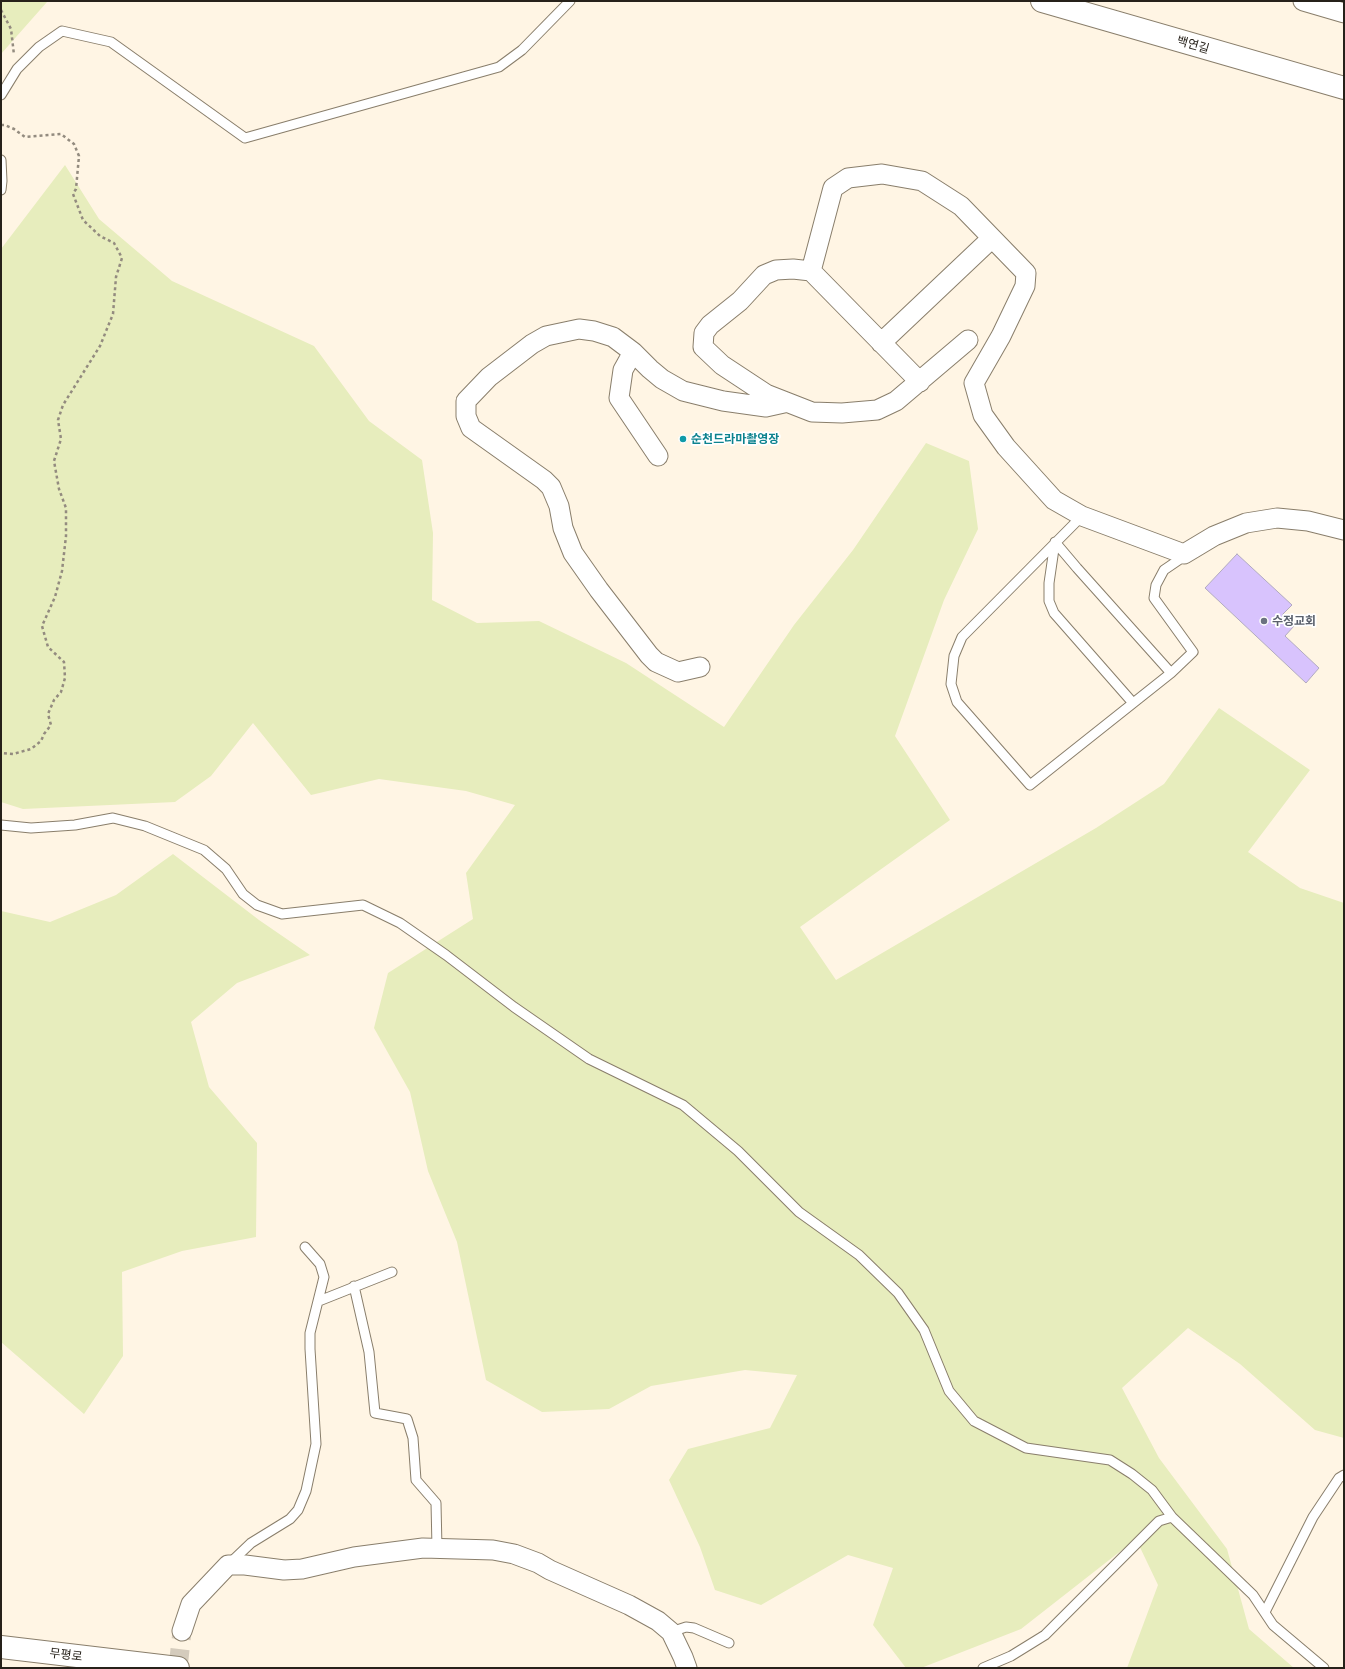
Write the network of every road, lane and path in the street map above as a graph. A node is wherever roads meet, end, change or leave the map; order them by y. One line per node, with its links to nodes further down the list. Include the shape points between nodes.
1 (570, 1): 6 (lane, via 522,50 499,67 246,138 111,42 62,31 39,47)
2 (1042, 1): 7 (main road, 백연길)
3 (1303, 1): 5 (street)
4 (1, 10): 6 (path, via 11,29)
5 (1344, 13)
6 (17, 69): 8 (lane)
7 (1344, 88)
8 (1, 95)
9 (1, 125): 27 (path, via 14,129 24,137 61,134 74,144 80,156 74,194 83,220 100,236 114,243 122,258 116,277 113,314 100,346 63,405 58,420 61,439 54,461 66,508 66,536 62,571 55,597 42,626 48,648 64,662 65,678 61,692 48,714 51,725 41,741 31,749 13,754)
10 (1, 160): 11 (lane)
11 (1, 190)
12 (992, 238): 13 (street, via 961,206 922,181 882,174 848,178 833,188); 15 (street); 20 (street, via 1026,273 1025,286 1001,336 974,383 983,415 1006,447 1054,500)
13 (812, 271): 15 (street); 18 (street, via 776,270 764,275 740,301 704,333 703,347 722,365 766,394)
14 (968, 340): 17 (street)
15 (881, 343): 17 (street)
16 (634, 352): 18 (street, via 650,369 683,391 723,401 766,406); 19 (street, via 623,370 619,398); 24 (street, via 613,337 594,331 579,329 546,336 508,360 472,393 466,401 466,416 471,428 551,487 573,553 649,655 656,662 678,672)
17 (920, 382): 18 (street, via 896,402 877,410 812,412)
18 (788, 402)
19 (658, 456)
20 (1082, 516): 22 (lane); 23 (street, via 1184,554)
21 (1344, 530): 23 (street, via 1308,520 1277,518 1246,523 1214,536)
22 (1055, 542): 25 (lane); 26 (lane, via 1049,583 1049,601 1054,613); 26 (lane, via 962,636 954,656 951,684 957,702 1030,785)
23 (1197, 547): 25 (lane, via 1164,570 1156,585 1154,598 1193,652)
24 (700, 667)
25 (1171, 672): 26 (lane)
26 (1133, 703)
27 (1, 753)
28 (1, 825): 34 (lane, via 31,828 75,825 114,818 144,826 204,850 226,869 242,894 257,905 282,914 363,905 400,923 589,1059 683,1105 738,1151 799,1212 859,1255 898,1292 924,1330 949,1391 974,1421 1026,1448 1110,1460 1152,1490)
29 (305, 1247): 32 (lane, via 320,1264 324,1277)
30 (392, 1272): 31 (lane)
31 (354, 1286): 32 (lane); 35 (lane, via 369,1352 375,1413 407,1419 413,1438 416,1480 436,1503)
32 (319, 1301): 36 (lane, via 310,1333 316,1444 306,1491 298,1510 290,1519 251,1543)
33 (1344, 1475): 37 (lane, via 1339,1478 1313,1517)
34 (1172, 1517): 37 (lane, via 1253,1595); 44 (lane, via 1159,1521 1045,1635 1011,1656)
35 (437, 1548): 36 (street, via 354,1557 302,1569); 39 (street, via 493,1550 514,1554 628,1605 658,1621)
36 (228, 1565): 38 (street, via 191,1604)
37 (1265, 1612): 45 (lane, via 1273,1625)
38 (182, 1631)
39 (671, 1632): 40 (lane, via 686,1627 694,1628); 43 (street)
40 (729, 1643)
41 (1, 1647): 42 (main road, 무평로)
42 (178, 1668)
43 (687, 1668)
44 (983, 1668)
45 (1324, 1668)

